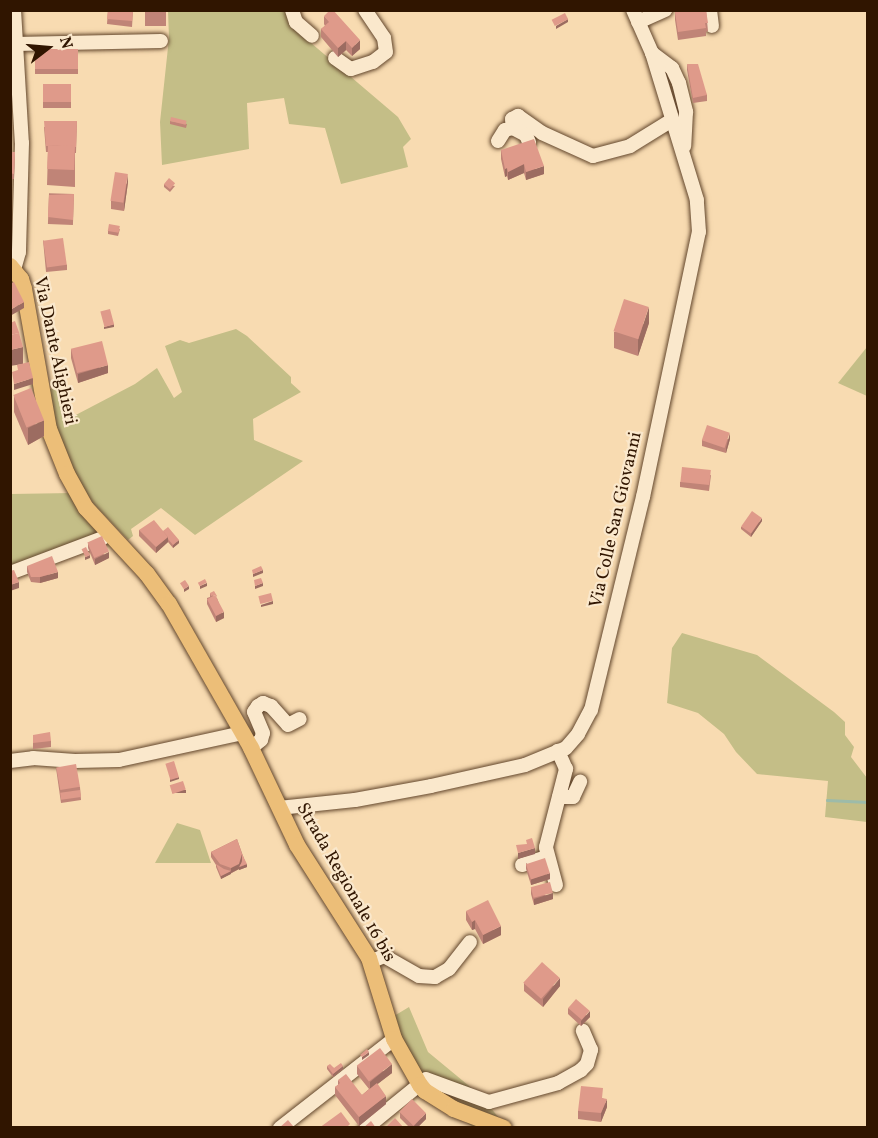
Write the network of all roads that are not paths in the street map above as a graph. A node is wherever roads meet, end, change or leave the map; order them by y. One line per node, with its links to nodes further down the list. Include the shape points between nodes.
1 (14, 10): 10 (street)
2 (292, 10): 8 (street, via 296,22)
3 (365, 10): 12 (street, via 384,38 386,52 373,62 351,69)
4 (665, 10): 6 (street)
5 (710, 10): 7 (street)
6 (636, 16): 11 (street, Via Colle San Giovanni)
7 (712, 26)
8 (312, 36)
9 (161, 41): 10 (street)
10 (15, 44): 13 (street)
11 (652, 53): 14 (street, Via Colle San Giovanni); 19 (street, via 672,68 679,83 686,112)
12 (335, 58)
13 (14, 69): 18 (street)
14 (672, 120): 15 (street, via 630,146 593,156 542,134 518,116 512,119); 19 (street, Via Colle San Giovanni)
15 (513, 128): 16 (street, via 505,130); 17 (street, via 526,135)
16 (498, 141)
17 (529, 142)
18 (16, 143): 20 (street, via 19,252)
19 (683, 158): 26 (street, Via Colle San Giovanni, via 697,200 698,245 591,710 578,734)
20 (12, 268): 21 (main road, Via Dante Alighieri, via 24,289 49,429 81,500)
21 (111, 535): 22 (street); 23 (main road, Via Dante Alighieri, via 169,604)
22 (10, 573)
23 (232, 716): 25 (main road, Strada Regionale 16 bis)
24 (300, 719): 25 (street, via 288,725 271,705 263,703 254,712 263,733 261,740)
25 (247, 741): 27 (street, via 119,760); 30 (main road, Strada Regionale 16 bis)
26 (558, 751): 29 (street, via 566,769); 30 (street, Via Colle San Giovanni, via 525,765 431,786)
27 (10, 761)
28 (580, 782): 29 (street, via 573,797)
29 (559, 796): 31 (street, via 546,847)
30 (279, 808): 35 (main road, Strada Regionale 16 bis, via 297,845)
31 (548, 857): 32 (street); 33 (street)
32 (522, 865)
33 (556, 885)
34 (470, 942): 35 (street, via 449,969 435,977 419,976 384,956)
35 (370, 962): 37 (main road, Strada Regionale 16 bis)
36 (583, 1031): 38 (street, via 591,1050 587,1064 539,1089 489,1102 426,1079)
37 (394, 1039): 38 (main road, Strada Regionale 16 bis); 39 (street)
38 (420, 1085): 41 (street); 42 (main road, Strada Regionale 16 bis, via 454,1109)
39 (296, 1122): 40 (street)
40 (280, 1128)
41 (366, 1128)
42 (504, 1128)

